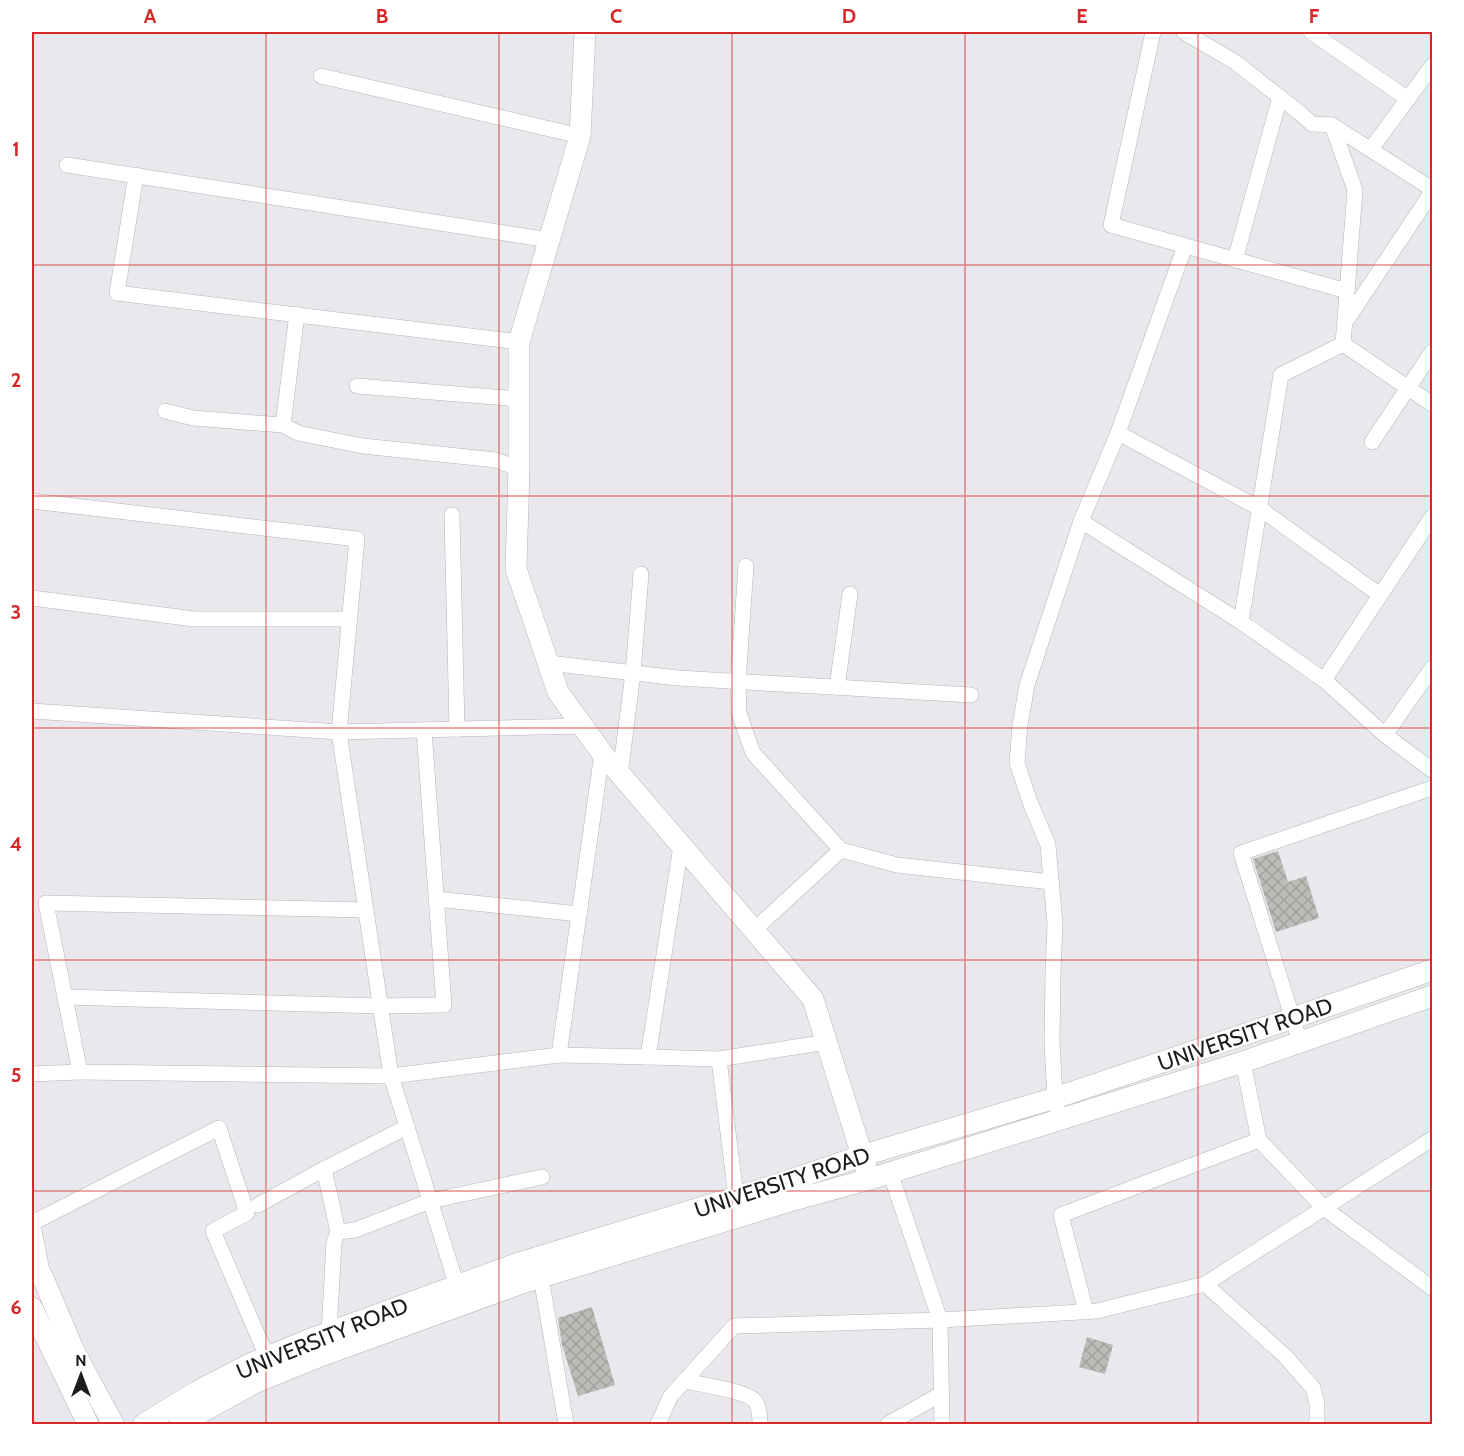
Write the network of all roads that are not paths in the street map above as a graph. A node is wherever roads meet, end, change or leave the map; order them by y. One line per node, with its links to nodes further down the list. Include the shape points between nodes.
1 (585, 32): 10 (street)
2 (1153, 32): 16 (street, via 1111,225)
3 (1184, 32): 7 (street, via 1235,62)
4 (1311, 32): 8 (street)
5 (1432, 66): 8 (street)
6 (321, 76): 10 (street)
7 (1280, 98): 9 (street, via 1312,124); 17 (street)
8 (1408, 99): 11 (street)
9 (1332, 125): 11 (street); 18 (street, via 1355,190)
10 (580, 136): 15 (street)
11 (1371, 149): 14 (street)
12 (68, 165): 13 (street)
13 (136, 176): 15 (street); 19 (street, via 117,292)
14 (1432, 190): 20 (street)
15 (549, 240): 21 (street)
16 (1185, 246): 17 (street); 30 (street)
17 (1235, 260): 18 (street)
18 (1347, 291): 20 (street)
19 (297, 314): 21 (street); 29 (street)
20 (1344, 323): 22 (street)
21 (519, 342): 26 (street)
22 (1343, 344): 25 (street); 34 (street, via 1281,375)
23 (1432, 352): 25 (street)
24 (357, 386): 26 (street)
25 (1408, 387): 27 (street); 31 (street)
26 (519, 399): 32 (street)
27 (1432, 404)
28 (165, 411): 29 (street)
29 (283, 425): 32 (street, via 298,433 363,446 496,460)
30 (1118, 433): 34 (street); 37 (street)
31 (1372, 441)
32 (519, 469): 45 (street, via 516,569)
33 (32, 501): 43 (street, via 357,539)
34 (1259, 508): 41 (street); 44 (street)
35 (452, 515): 54 (street)
36 (1432, 516): 41 (street)
37 (1081, 521): 44 (street); 64 (street, via 1027,685 1020,725 1017,763 1047,845)
38 (746, 566): 49 (street)
39 (641, 574): 47 (street)
40 (850, 594): 50 (street)
41 (1380, 595): 48 (street)
42 (32, 598): 43 (street, via 194,619)
43 (350, 619): 56 (street)
44 (1241, 621): 48 (street)
45 (548, 663): 47 (street); 53 (street, via 558,693)
46 (1432, 668): 57 (street)
47 (633, 673): 49 (street); 60 (street)
48 (1324, 680): 57 (street)
49 (738, 682): 50 (street); 63 (street, via 739,713 753,753)
50 (837, 687): 51 (street)
51 (971, 695)
52 (32, 711): 56 (street)
53 (582, 726): 54 (street); 58 (street)
54 (457, 729): 55 (street)
55 (424, 730): 56 (street); 65 (street)
56 (339, 732): 67 (street)
57 (1385, 735): 59 (street)
58 (602, 753): 60 (street); 68 (street)
59 (1432, 770)
60 (620, 775): 62 (street)
61 (1432, 788): 74 (street, via 1241,853)
62 (681, 846): 69 (street); 78 (street)
63 (841, 850): 64 (street, via 897,865); 69 (street)
64 (1051, 882): 84 (street, via 1055,924)
65 (436, 899): 68 (street); 73 (street, via 444,1005)
66 (39, 903): 67 (street); 72 (street)
67 (366, 910): 73 (street)
68 (579, 914): 77 (street)
69 (754, 930): 75 (street, via 813,999)
70 (1432, 970): 74 (street, UNIVERSITY ROAD)
71 (1432, 996): 76 (street, UNIVERSITY ROAD)
72 (65, 997): 73 (street); 81 (street)
73 (381, 1006): 83 (street)
74 (1293, 1018): 76 (street); 84 (street, UNIVERSITY ROAD)
75 (827, 1042): 79 (street); 89 (street)
76 (1300, 1042): 80 (street, UNIVERSITY ROAD)
77 (559, 1055): 78 (street); 83 (street)
78 (648, 1057): 79 (street)
79 (719, 1059): 94 (street)
80 (1243, 1062): 85 (street, UNIVERSITY ROAD); 88 (street)
81 (80, 1072): 82 (street); 83 (street)
82 (32, 1074)
83 (391, 1076): 86 (street)
84 (1055, 1098): 85 (street); 89 (street, UNIVERSITY ROAD)
85 (1059, 1119): 91 (street, UNIVERSITY ROAD)
86 (407, 1127): 90 (street); 95 (street)
87 (1432, 1139): 97 (street)
88 (1259, 1140): 97 (street); 107 (street, via 1061,1215)
89 (861, 1156): 93 (street); 94 (street, UNIVERSITY ROAD)
90 (324, 1169): 96 (street); 99 (street)
91 (890, 1172): 93 (street, UNIVERSITY ROAD); 108 (street)
92 (542, 1177): 95 (street)
93 (870, 1179): 101 (street, UNIVERSITY ROAD)
94 (736, 1197): 104 (street, UNIVERSITY ROAD, via 519,1263)
95 (430, 1201): 99 (street, via 355,1230); 104 (street)
96 (258, 1205)
97 (1324, 1208): 103 (street); 105 (street)
98 (32, 1222): 102 (street); 110 (street, via 219,1128 247,1213 213,1231)
99 (338, 1232): 109 (street, via 334,1242)
100 (32, 1260): 102 (street)
101 (541, 1277): 116 (street, UNIVERSITY ROAD, via 256,1382); 117 (street)
102 (43, 1278): 114 (street, via 74,1352)
103 (1205, 1284): 107 (street); 122 (street, via 1285,1356 1313,1388)
104 (457, 1286): 109 (street, UNIVERSITY ROAD)
105 (1432, 1288)
106 (32, 1308): 113 (street)
107 (1086, 1312): 108 (street)
108 (940, 1320): 111 (street, via 734,1326); 112 (street)
109 (329, 1333): 110 (street, UNIVERSITY ROAD)
110 (267, 1357): 115 (street, UNIVERSITY ROAD, via 196,1392)
111 (685, 1381): 118 (street, via 670,1397); 119 (street, via 745,1395 755,1401)
112 (941, 1394): 120 (street); 121 (street)
113 (88, 1425)
114 (113, 1425)
115 (144, 1425)
116 (180, 1425)
117 (566, 1425)
118 (658, 1425)
119 (760, 1425)
120 (888, 1425)
121 (942, 1425)
122 (1317, 1425)

